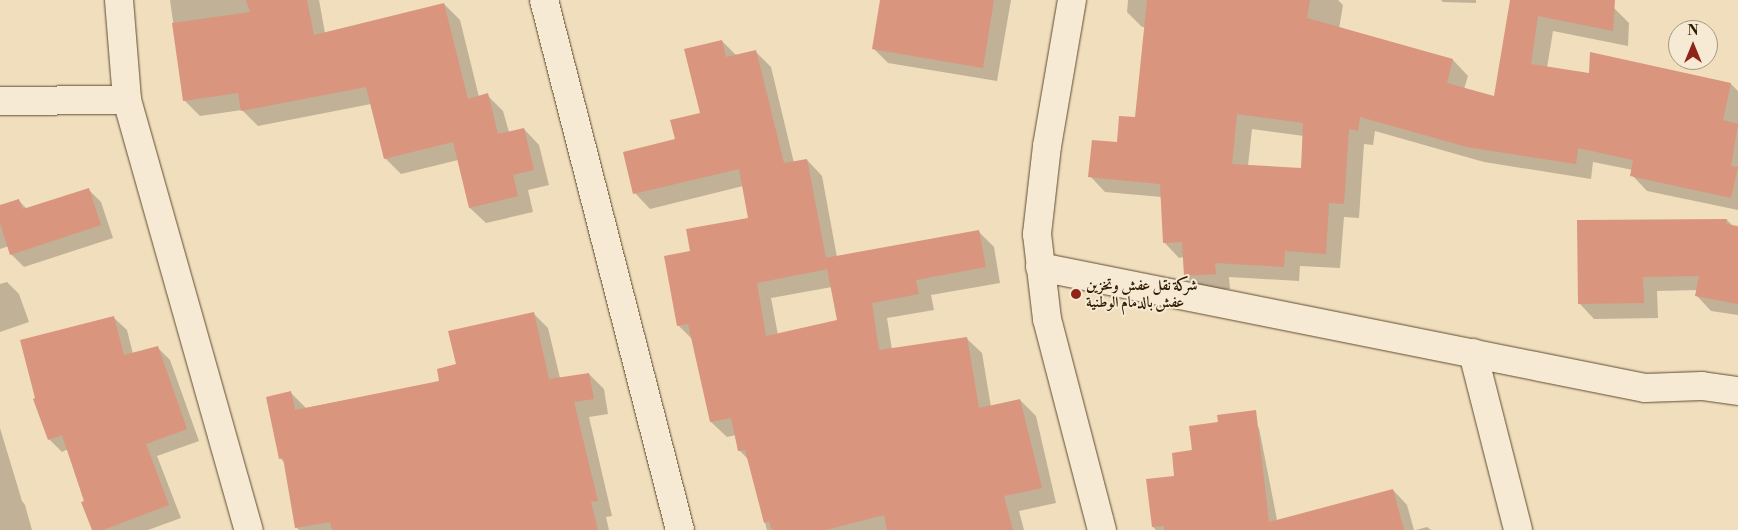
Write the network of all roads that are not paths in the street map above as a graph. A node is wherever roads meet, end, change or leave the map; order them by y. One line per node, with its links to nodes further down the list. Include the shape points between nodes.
1 (119, 0): 4 (street)
2 (544, 0): 10 (street)
3 (1072, 0): 6 (street, via 1047,146 1036,234)
4 (127, 100): 5 (street); 9 (street)
5 (0, 101)
6 (1040, 267): 7 (street); 11 (street, via 1047,319)
7 (1473, 353): 8 (street, via 1645,388 1702,386); 12 (street)
8 (1738, 391)
9 (248, 530)
10 (680, 530)
11 (1102, 530)
12 (1518, 530)

